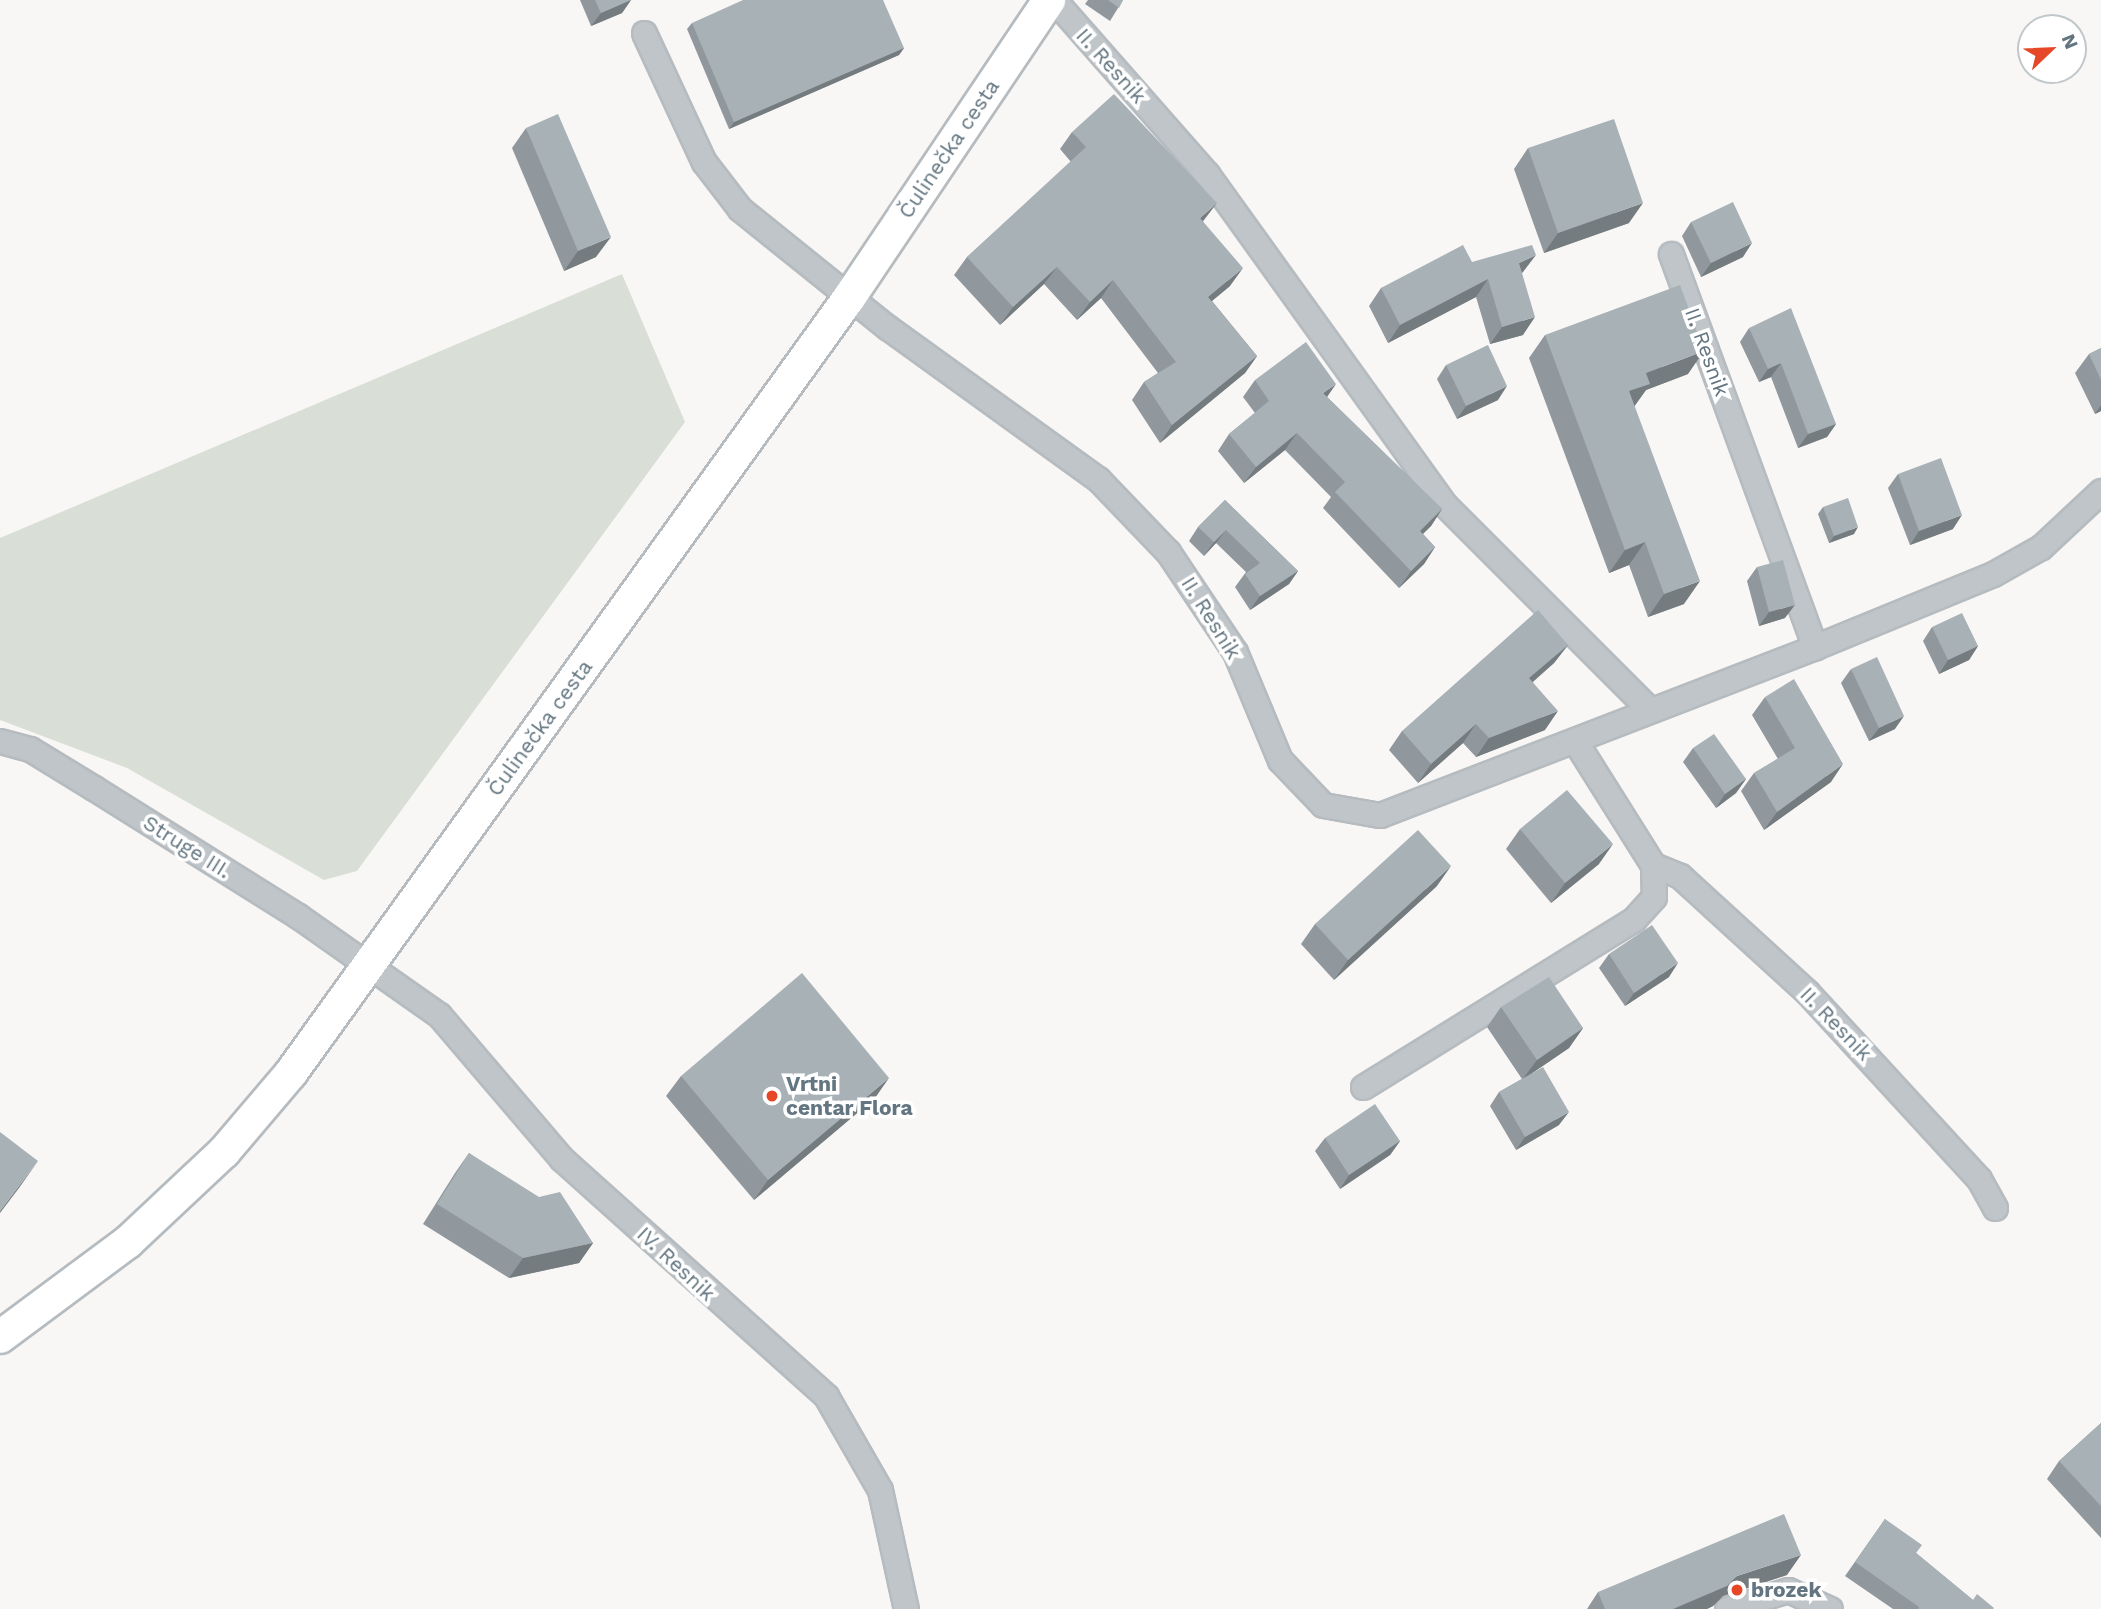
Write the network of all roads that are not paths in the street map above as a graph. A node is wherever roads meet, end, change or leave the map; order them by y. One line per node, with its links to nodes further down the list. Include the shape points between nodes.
1 (1052, 0): 4 (street, Čulinečka cesta); 7 (street, II. Resnik, via 1207,174 1444,504)
2 (643, 33): 4 (street, via 711,171 740,209)
3 (1671, 254): 6 (street, II. Resnik)
4 (849, 298): 9 (street, II. Resnik, via 1087,472 1135,515 1168,552 1235,653 1280,760 1323,805 1380,815); 11 (street, Čulinečka cesta)
5 (2101, 491): 6 (street, II. Resnik, via 2041,547 1993,574)
6 (1815, 647): 7 (street, II. Resnik)
7 (1650, 710): 9 (street, II. Resnik)
8 (0, 741): 11 (street, Struge III., via 30,749 298,916)
9 (1575, 741): 10 (street)
10 (1653, 865): 12 (street, via 1654,897 1634,919); 13 (street, II. Resnik, via 1680,876 1807,992 1979,1179)
11 (367, 968): 14 (street, Čulinečka cesta, via 291,1073 224,1152 128,1242); 15 (street, IV. Resnik, via 439,1015 562,1159 826,1396 880,1490)
12 (1363, 1087)
13 (1995, 1208)
14 (0, 1337)
15 (906, 1609)
16 (1727, 1609): 17 (street, via 1788,1590)
17 (1830, 1609)

